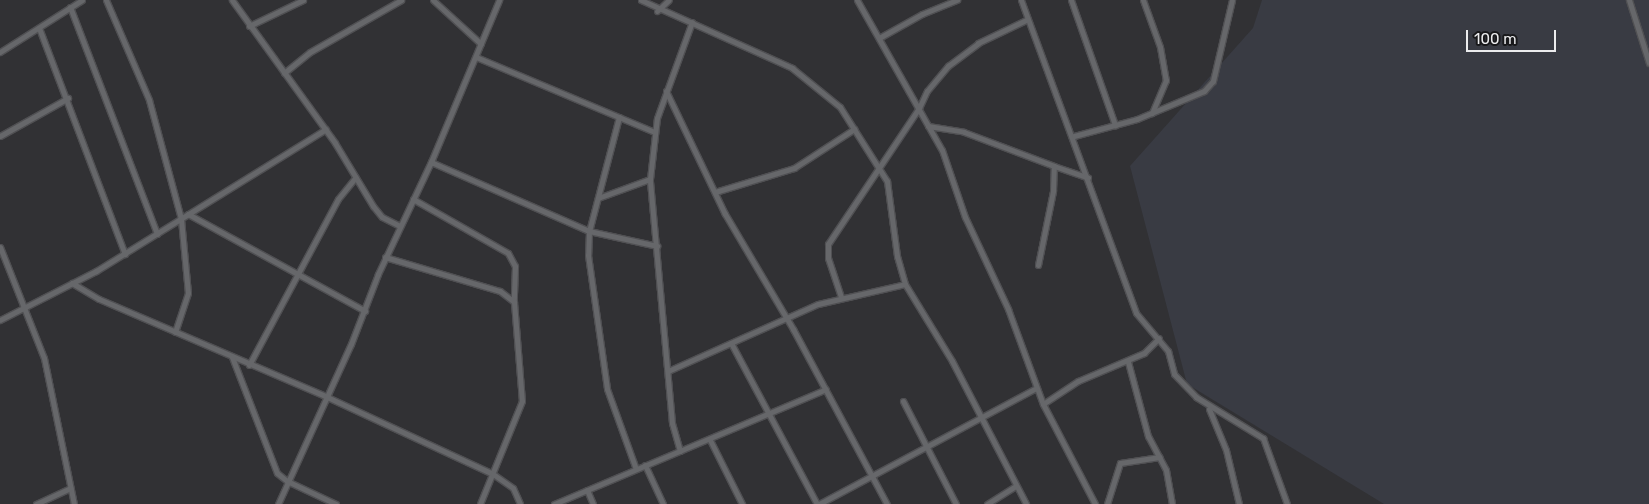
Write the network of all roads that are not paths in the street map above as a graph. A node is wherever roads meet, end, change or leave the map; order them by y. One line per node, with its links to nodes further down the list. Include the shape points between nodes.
1 (82, 0): 17 (street)
2 (106, 0): 51 (street, via 149,100)
3 (232, 0): 21 (street)
4 (302, 0): 21 (street)
5 (401, 0): 28 (street, via 310,52)
6 (433, 0): 24 (street)
7 (499, 0): 24 (street)
8 (641, 0): 18 (street)
9 (669, 0): 18 (street)
10 (857, 0): 23 (street)
11 (957, 0): 23 (street, via 922,14)
12 (1021, 0): 19 (street)
13 (1071, 0): 34 (street)
14 (1143, 0): 32 (street, via 1160,47 1166,80 1162,98)
15 (1232, 0): 32 (street, via 1214,81 1186,101)
16 (1629, 0): 27 (street)
17 (70, 7): 22 (street); 54 (street)
18 (657, 11): 20 (street)
19 (1028, 19): 31 (street, via 978,43 948,66 927,91); 40 (street)
20 (692, 22): 29 (street); 37 (street, via 792,68 830,97)
21 (250, 26): 28 (street)
22 (39, 28): 25 (street); 30 (street)
23 (879, 38): 31 (street)
24 (481, 44): 26 (street)
25 (0, 52)
26 (476, 57): 33 (street); 41 (street)
27 (1648, 63)
28 (284, 73): 36 (street)
29 (666, 91): 38 (street); 47 (street)
30 (68, 98): 39 (street); 57 (street)
31 (920, 108): 35 (street); 43 (street)
32 (1152, 113): 34 (street)
33 (619, 117): 38 (street); 48 (street)
34 (1115, 125): 40 (street)
35 (928, 126): 42 (street, via 992,141); 76 (street, via 942,150 969,226 1008,309)
36 (326, 128): 44 (street); 50 (street)
37 (854, 129): 43 (street); 47 (street, via 794,168)
38 (654, 132): 46 (street)
39 (0, 136)
40 (1074, 136): 45 (street)
41 (431, 162): 49 (street); 53 (street)
42 (1054, 166): 45 (street); 59 (street, via 1053,191)
43 (881, 168): 62 (street, via 891,196 897,256); 63 (street, via 849,208 828,244 828,258)
44 (356, 177): 52 (street, via 382,217); 60 (street, via 338,199)
45 (1088, 178): 70 (street, via 1136,313)
46 (650, 179): 48 (street); 55 (street)
47 (715, 192): 67 (street)
48 (598, 198): 53 (street)
49 (413, 199): 52 (street); 64 (street, via 508,253 515,266)
50 (188, 214): 51 (street); 60 (street, via 252,247)
51 (181, 219): 54 (street); 69 (street, via 188,293)
52 (400, 226): 58 (street)
53 (589, 231): 55 (street); 89 (street, via 588,255 607,389)
54 (157, 234): 57 (street)
55 (658, 246): 75 (street)
56 (0, 247): 65 (street)
57 (124, 254): 61 (street)
58 (386, 257): 64 (street, via 500,292); 66 (street)
59 (1038, 265)
60 (295, 276): 66 (street); 74 (street)
61 (72, 284): 65 (street); 69 (street)
62 (906, 284): 63 (street); 83 (street, via 952,360)
63 (841, 297): 67 (street)
64 (514, 302): 90 (street, via 522,401)
65 (27, 308): 68 (street); 94 (street, via 44,358)
66 (365, 311): 78 (street)
67 (787, 318): 71 (street); 77 (street)
68 (0, 320)
69 (175, 332): 72 (street)
70 (1159, 338): 73 (street); 81 (street, via 1168,351 1174,374)
71 (731, 343): 75 (street); 82 (street)
72 (232, 357): 74 (street); 92 (street, via 270,461)
73 (1128, 362): 80 (street, via 1078,381); 87 (street, via 1148,436)
74 (249, 365): 78 (street)
75 (668, 371): 86 (street, via 672,423)
76 (1036, 388): 80 (street); 83 (street)
77 (826, 390): 82 (street); 91 (street)
78 (325, 396): 90 (street); 92 (street)
79 (903, 401): 85 (street)
80 (1043, 404): 111 (street)
81 (1209, 408): 114 (street, via 1226,450); 115 (street, via 1262,438)
82 (771, 416): 84 (street); 106 (street)
83 (978, 417): 85 (street); 93 (street)
84 (710, 440): 86 (street); 105 (street)
85 (925, 445): 91 (street); 108 (street)
86 (680, 451): 88 (street)
87 (1160, 456): 112 (street, via 1120,463); 113 (street)
88 (645, 465): 89 (street); 104 (street)
89 (636, 469): 95 (street)
90 (493, 474): 100 (street); 101 (street, via 513,488)
91 (872, 476): 106 (street); 107 (street)
92 (287, 481): 98 (street); 99 (street)
93 (1016, 486): 109 (street); 110 (street)
94 (71, 488): 96 (street); 97 (street)
95 (587, 490): 102 (street); 103 (street)
96 (36, 504)
97 (74, 504)
98 (278, 504)
99 (336, 504)
100 (480, 504)
101 (520, 504)
102 (554, 504)
103 (593, 504)
104 (663, 504)
105 (742, 504)
106 (818, 504)
107 (887, 504)
108 (956, 504)
109 (987, 504)
110 (1026, 504)
111 (1095, 504)
112 (1107, 504)
113 (1172, 504)
114 (1238, 504)
115 (1287, 504)

